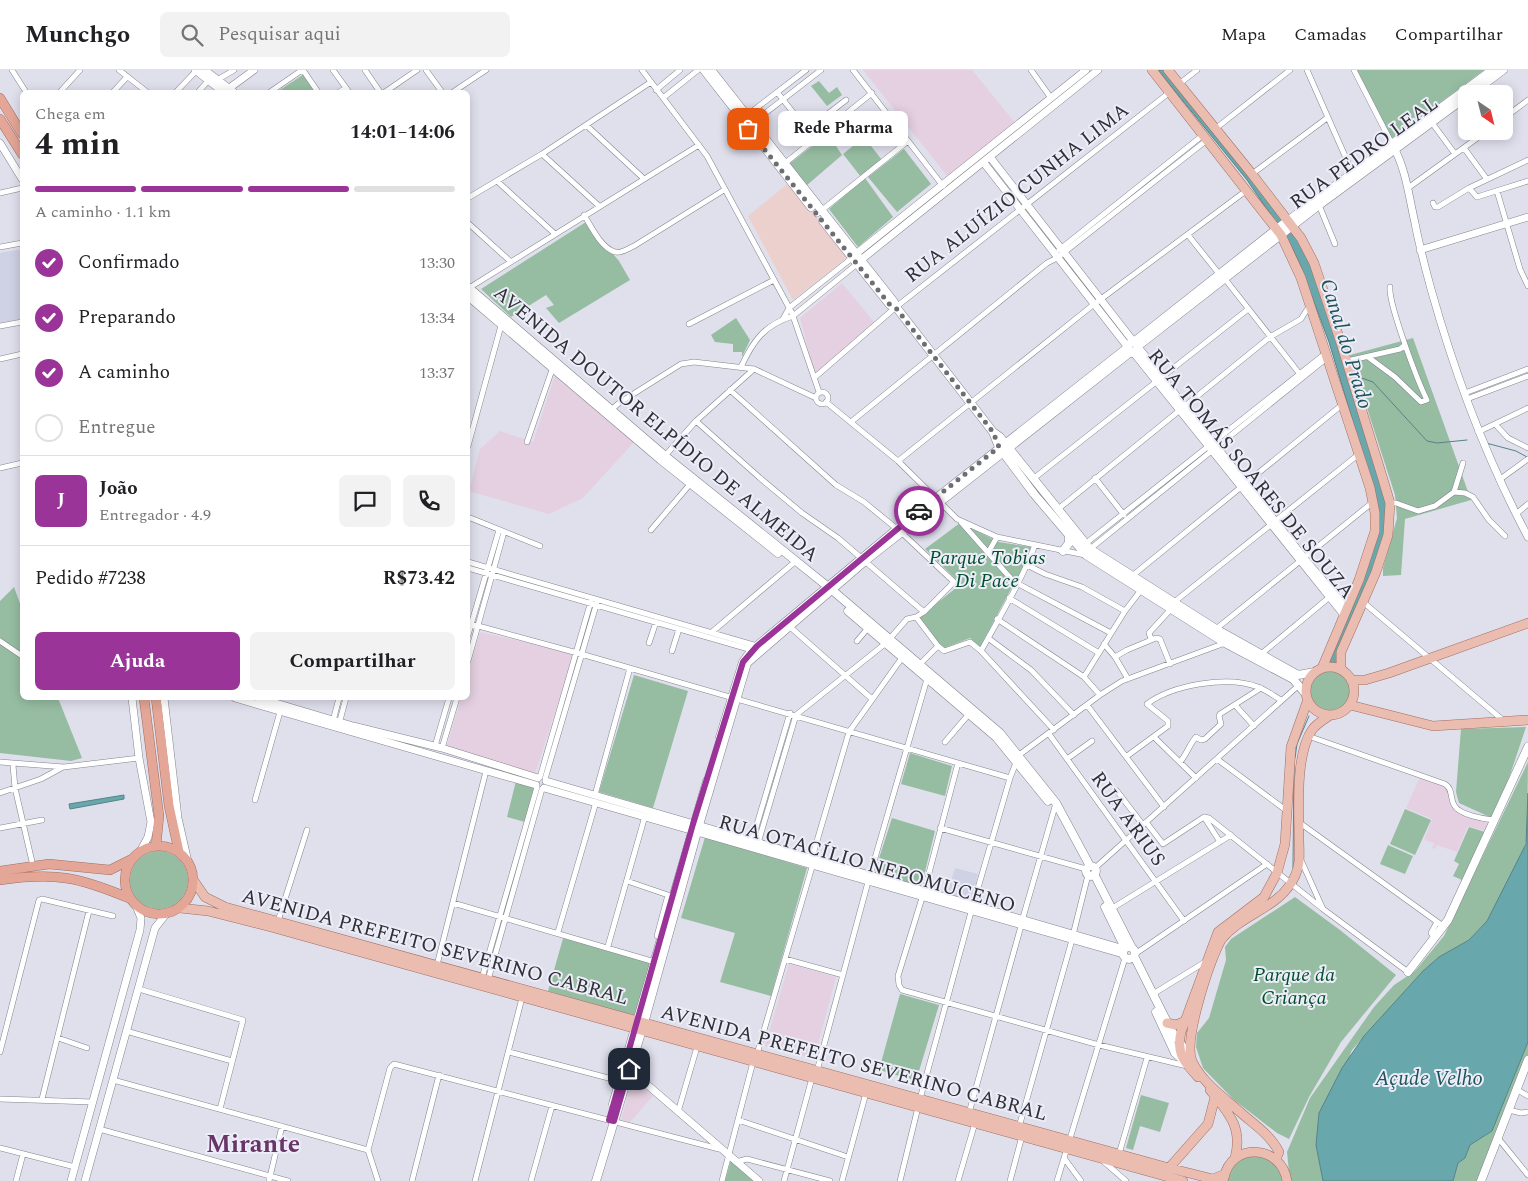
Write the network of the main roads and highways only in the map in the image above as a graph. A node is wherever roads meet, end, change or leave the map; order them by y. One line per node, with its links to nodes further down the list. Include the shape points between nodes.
1 (196, 70): 9 (main road)
2 (204, 70): 9 (main road)
3 (704, 70): 19 (main road)
4 (711, 70): 19 (main road)
5 (1152, 70): 21 (main road)
6 (1168, 70): 20 (main road)
7 (1492, 70): 15 (main road, RUA PEDRO LEAL)
8 (1504, 70): 10 (main road)
9 (213, 80): 11 (main road)
10 (1483, 85)
11 (226, 90)
12 (0, 98): 16 (highway)
13 (1458, 102): 15 (main road, RUA PEDRO LEAL)
14 (0, 119): 18 (highway)
15 (1430, 119): 17 (main road, RUA PEDRO LEAL)
16 (20, 131)
17 (1394, 147): 20 (main road, RUA PEDRO LEAL); 20 (main road, RUA PEDRO LEAL, via 1319,205)
18 (20, 151)
19 (819, 212): 23 (main road, via 894,302)
20 (1290, 223): 21 (main road, RUA PEDRO LEAL); 37 (main road, via 1314,263 1390,503 1388,535 1341,652)
21 (1279, 231): 23 (main road, RUA PEDRO LEAL); 36 (main road, via 1310,304 1373,502 1375,531 1359,580)
22 (470, 292): 30 (main road, AVENIDA DOUTOR ELPÍDIO DE ALMEIDA, via 663,458)
23 (1004, 447): 24 (main road); 25 (main road); 26 (main road); 28 (main road)
24 (991, 462): 25 (main road, via 1001,460); 26 (main road)
25 (1012, 465): 27 (main road)
26 (938, 499): 30 (main road)
27 (1069, 537): 28 (main road); 29 (main road)
28 (1087, 549): 31 (main road, via 1132,576); 31 (main road, via 1141,590)
29 (1064, 551)
30 (827, 590): 33 (main road, AVENIDA DOUTOR ELPÍDIO DE ALMEIDA); 33 (main road, AVENIDA DOUTOR ELPÍDIO DE ALMEIDA, via 868,628); 34 (main road); 34 (main road, via 789,626)
31 (1172, 606): 36 (main road, via 1298,675); 39 (main road, via 1225,643 1293,679)
32 (1528, 624): 38 (main road, via 1380,676)
33 (888, 641): 35 (main road, AVENIDA DOUTOR ELPÍDIO DE ALMEIDA)
34 (757, 649): 47 (main road, via 745,662)
35 (917, 667): 46 (main road, AVENIDA DOUTOR ELPÍDIO DE ALMEIDA); 46 (main road, AVENIDA DOUTOR ELPÍDIO DE ALMEIDA, via 1000,733)
36 (1319, 670): 37 (main road); 39 (main road, via 1307,681)
37 (1341, 670): 38 (main road)
38 (1351, 680): 42 (main road, via 1354,696)
39 (1306, 697): 43 (main road, via 1316,712); 55 (main road, via 1291,747 1285,844)
40 (144, 700): 48 (highway, via 158,809)
41 (156, 700): 49 (highway, via 169,806)
42 (1350, 706): 43 (main road); 44 (main road, via 1433,726)
43 (1329, 716): 56 (main road, via 1308,736 1302,759 1300,857 1290,884)
44 (1528, 720)
45 (1528, 747): 60 (main road, via 1435,938)
46 (1017, 758): 52 (main road, AVENIDA DOUTOR ELPÍDIO DE ALMEIDA, via 1055,805)
47 (695, 828): 63 (main road); 63 (main road, via 655,962)
48 (156, 846): 49 (highway); 50 (highway)
49 (179, 852): 54 (highway, via 188,862)
50 (132, 859): 51 (highway, via 104,870 77,866); 57 (highway, via 125,879)
51 (0, 870)
52 (1090, 871): 59 (main road, AVENIDA DOUTOR ELPÍDIO DE ALMEIDA); 59 (main road, AVENIDA DOUTOR ELPÍDIO DE ALMEIDA, via 1111,909)
53 (0, 880): 57 (highway, via 35,875 67,877)
54 (194, 881): 58 (highway, via 190,896); 63 (main road, AVENIDA PREFEITO SEVERINO CABRAL, via 198,890 211,901)
55 (1270, 889): 56 (main road); 61 (main road, via 1257,903 1218,932)
56 (1280, 897): 67 (main road, via 1229,931 1220,942 1192,1025)
57 (133, 902): 58 (highway, via 145,911 166,914)
58 (180, 908): 63 (main road, AVENIDA PREFEITO SEVERINO CABRAL, via 262,925 522,998)
59 (1128, 953): 62 (main road); 67 (main road, via 1175,1053)
60 (1408, 972)
61 (1186, 1021): 62 (main road, via 1176,1025); 64 (main road)
62 (1167, 1023): 64 (main road)
63 (640, 1026): 65 (main road, AVENIDA PREFEITO SEVERINO CABRAL); 65 (main road, AVENIDA PREFEITO SEVERINO CABRAL, via 697,1046); 71 (main road); 71 (main road, via 620,1081)
64 (1179, 1041): 67 (main road, via 1179,1049)
65 (755, 1058): 68 (main road, AVENIDA PREFEITO SEVERINO CABRAL)
66 (1528, 1060): 82 (main road)
67 (1188, 1063): 69 (main road); 75 (main road, via 1270,1139 1279,1152)
68 (814, 1074): 70 (main road, AVENIDA PREFEITO SEVERINO CABRAL); 70 (main road, AVENIDA PREFEITO SEVERINO CABRAL, via 866,1093)
69 (1215, 1097): 74 (main road, via 1237,1129); 76 (main road, via 1208,1124)
70 (919, 1103): 72 (main road, AVENIDA PREFEITO SEVERINO CABRAL, via 969,1113); 72 (main road, AVENIDA PREFEITO SEVERINO CABRAL, via 975,1124)
71 (611, 1121): 79 (main road)
72 (1020, 1132): 73 (main road, AVENIDA PREFEITO SEVERINO CABRAL)
73 (1066, 1149): 76 (main road, AVENIDA PREFEITO SEVERINO CABRAL, via 1119,1154); 77 (main road, AVENIDA PREFEITO SEVERINO CABRAL)
74 (1235, 1158): 75 (main road, via 1256,1151); 78 (main road)
75 (1276, 1159): 81 (main road, via 1284,1168)
76 (1169, 1168): 78 (main road, AVENIDA PREFEITO SEVERINO CABRAL, via 1213,1179)
77 (1159, 1178): 80 (main road, AVENIDA PREFEITO SEVERINO CABRAL)
78 (1224, 1178)
79 (595, 1181)
80 (1183, 1181)
81 (1287, 1181)
82 (1481, 1181)

